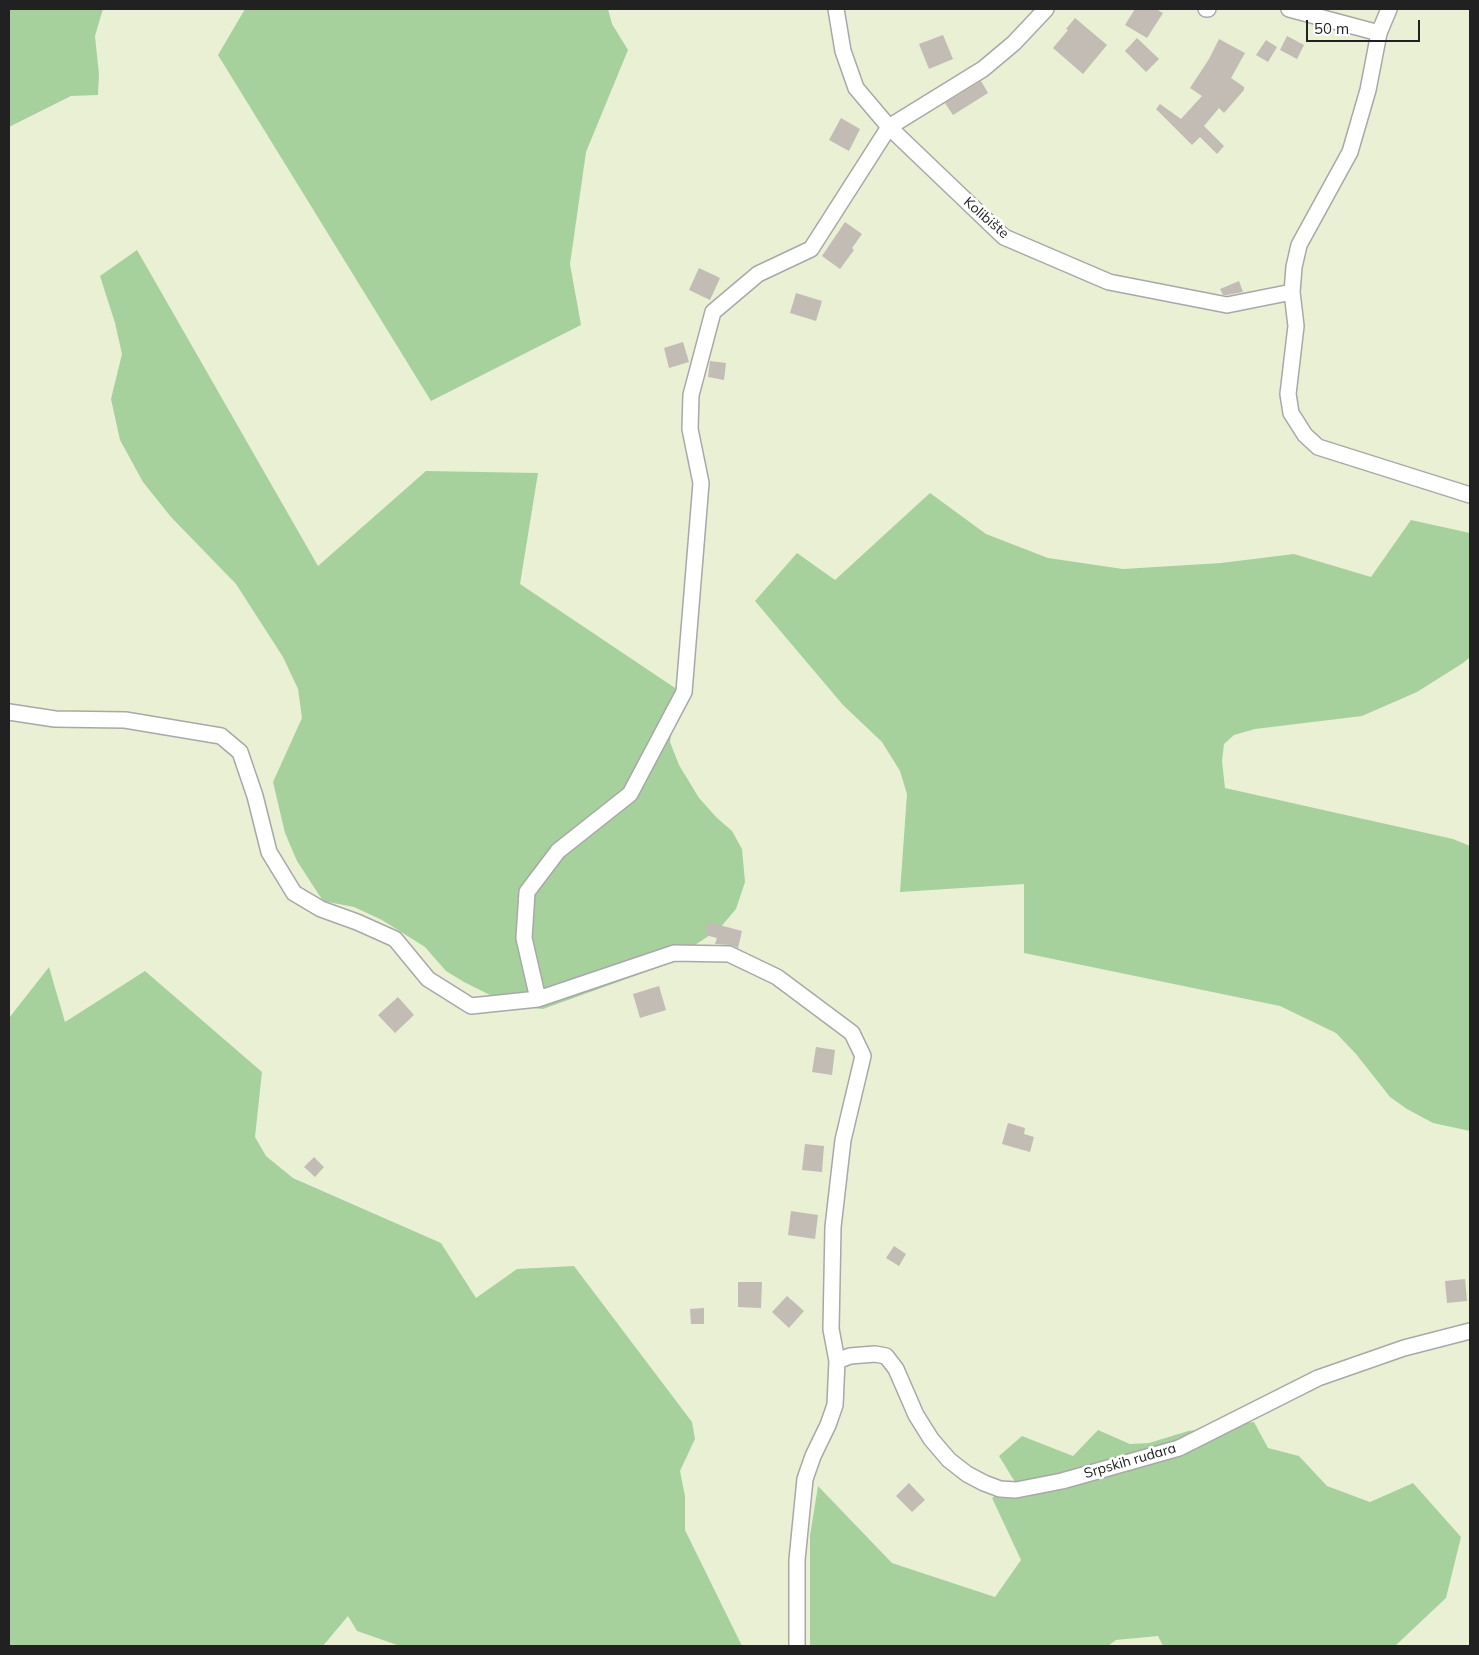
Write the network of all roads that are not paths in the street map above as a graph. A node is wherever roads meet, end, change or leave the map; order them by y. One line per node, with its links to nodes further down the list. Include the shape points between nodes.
1 (836, 9): 6 (street, Kolibište, via 843,51 856,88)
2 (1046, 9): 6 (street, via 1014,43 983,69)
3 (1289, 9): 5 (street)
4 (1389, 9): 5 (street)
5 (1379, 33): 7 (street, via 1368,90 1350,152 1300,245)
6 (889, 128): 7 (street, Kolibište, via 1004,237 1109,282 1227,305); 10 (street, via 811,249 758,274 714,312 691,395 690,429 701,483 684,692 630,794 558,852 527,892 524,938)
7 (1292, 292): 8 (street, via 1296,326 1288,394 1291,413 1306,435 1318,447)
8 (1470, 495)
9 (9, 712): 10 (street, via 55,719 125,720 221,736 240,752 269,852 294,893 321,909 395,939 428,979 471,1006)
10 (538, 999): 12 (street, via 674,953 729,954 777,977 852,1033 863,1056 843,1140 833,1227 831,1329)
11 (1470, 1331): 12 (street, Srpskih rudara, via 1404,1348 1318,1378 1179,1448 1062,1481 1016,1490 984,1483 949,1460 930,1439 896,1369 886,1356 850,1356)
12 (837, 1361): 13 (street, via 835,1405 805,1479 797,1560)
13 (797, 1646)

